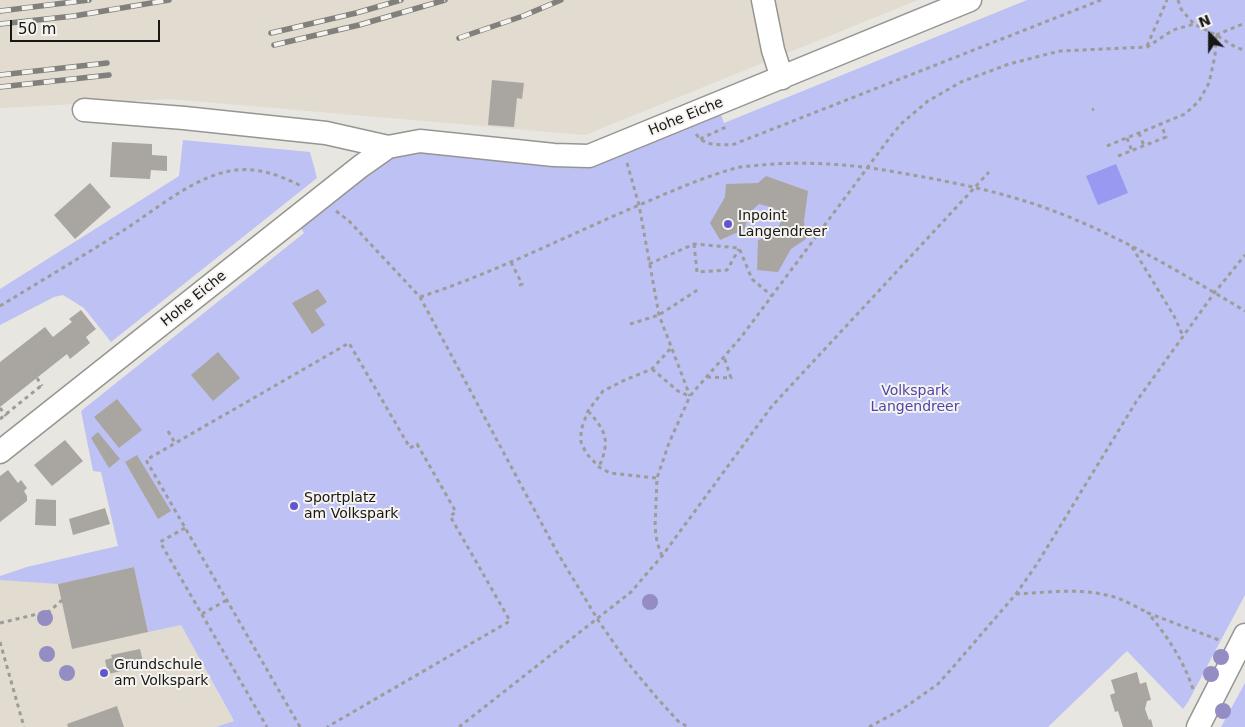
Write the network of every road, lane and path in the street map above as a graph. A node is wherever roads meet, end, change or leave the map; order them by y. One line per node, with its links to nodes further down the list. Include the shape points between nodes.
1 (763, 0): 11 (street)
2 (970, 0): 11 (street, Hohe Eiche)
3 (1101, 0): 18 (path, via 732,144 708,144)
4 (1167, 0): 9 (path)
5 (1178, 0): 7 (path)
6 (1245, 23): 8 (path)
7 (1194, 24): 8 (path); 9 (path, via 1173,30)
8 (1216, 35): 10 (path); 13 (path, via 1209,83 1199,101 1185,114)
9 (1147, 46): 25 (path, via 1060,51 1009,64 961,82 928,101 902,123)
10 (1245, 50)
11 (782, 78): 19 (street, Hohe Eiche)
12 (84, 110): 22 (street, Hohe Eiche, via 326,133)
13 (1162, 124): 15 (path); 21 (path, via 1166,137)
14 (726, 127): 18 (path)
15 (1139, 133): 17 (path); 21 (path)
16 (696, 134): 18 (path)
17 (1127, 138): 20 (path); 23 (path)
18 (700, 139)
19 (620, 144): 22 (street, Hohe Eiche, via 589,156 420,141); 29 (path)
20 (1107, 146)
21 (1144, 146): 23 (path)
22 (388, 147): 28 (street, Hohe Eiche)
23 (1132, 151): 24 (path)
24 (1118, 156)
25 (868, 168): 27 (path); 29 (path, via 791,162 738,167); 39 (path)
26 (989, 172): 27 (path)
27 (976, 187): 31 (path, via 1071,218); 60 (path, via 772,406)
28 (322, 197): 40 (path); 41 (path, via 284,177 258,170 229,171 211,176); 56 (street, Hohe Eiche)
29 (639, 205): 34 (path); 35 (path)
30 (694, 244): 32 (path); 32 (path, via 697,272 727,270); 35 (path)
31 (1131, 247): 38 (path); 45 (path)
32 (739, 248): 39 (path, via 752,279)
33 (1245, 255): 38 (path)
34 (511, 262): 36 (path, via 522,284); 40 (path)
35 (649, 264): 43 (path)
36 (518, 286)
37 (699, 290): 43 (path)
38 (1214, 292): 42 (path); 45 (path)
39 (772, 296): 47 (path)
40 (420, 297): 66 (path, via 557,552)
41 (0, 306)
42 (1245, 311)
43 (659, 315): 44 (path); 46 (path)
44 (630, 324)
45 (1183, 336): 61 (path, via 1136,402)
46 (671, 348): 48 (path); 51 (path)
47 (724, 357): 49 (path); 49 (path, via 731,378)
48 (652, 369): 51 (path, via 678,391); 52 (path, via 603,391)
49 (706, 377): 51 (path)
50 (42, 385): 53 (path)
51 (690, 396): 58 (path)
52 (588, 411): 57 (path, via 598,421 606,442); 57 (path, via 581,430 581,442)
53 (0, 419)
54 (168, 431): 55 (path)
55 (175, 443): 59 (path, via 146,460); 75 (path, via 349,343 410,448 417,444 456,512 450,516 510,622)
56 (0, 452)
57 (599, 467): 58 (path, via 610,473)
58 (657, 478): 60 (path, via 655,527)
59 (185, 528): 63 (path); 65 (path, via 160,542)
60 (662, 556): 66 (path, via 631,592)
61 (1016, 594): 64 (path, via 1095,593 1120,599); 78 (path, via 938,684)
62 (62, 600): 67 (path, via 50,611)
63 (227, 600): 65 (path); 74 (path)
64 (1148, 613): 69 (path); 71 (path, via 1176,650)
65 (202, 614): 73 (path)
66 (598, 620): 76 (path); 77 (path, via 657,698)
67 (0, 623)
68 (1245, 635): 79 (street)
69 (1222, 641)
70 (0, 642): 72 (path)
71 (1195, 693)
72 (24, 727)
73 (267, 727)
74 (300, 727)
75 (327, 727)
76 (459, 727)
77 (688, 727)
78 (869, 727)
79 (1198, 727)

